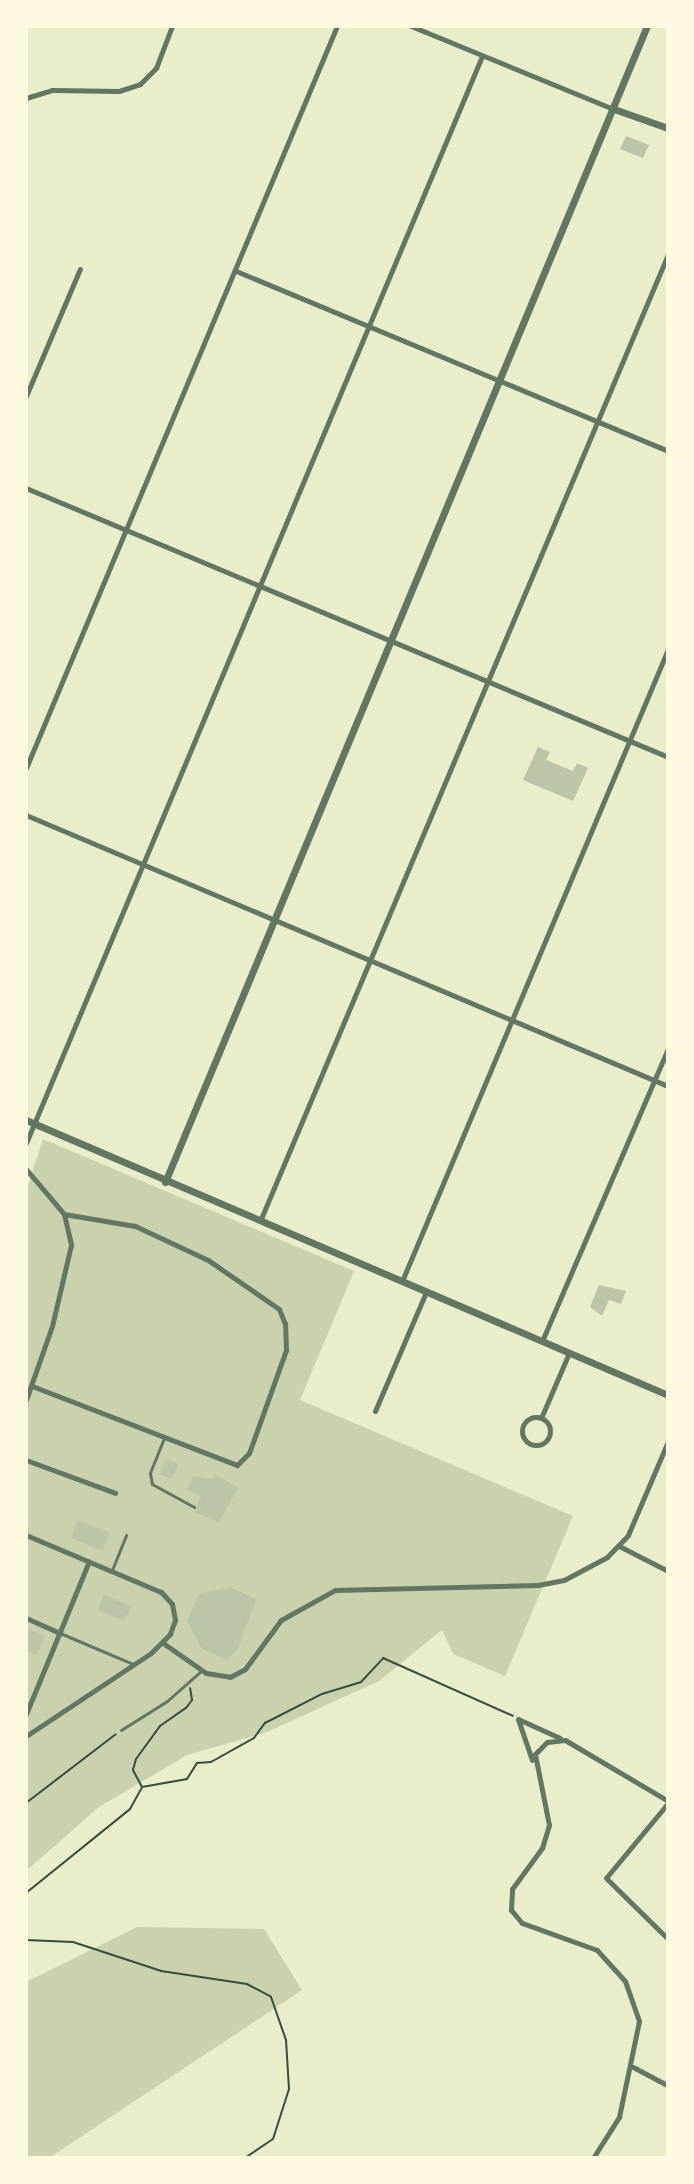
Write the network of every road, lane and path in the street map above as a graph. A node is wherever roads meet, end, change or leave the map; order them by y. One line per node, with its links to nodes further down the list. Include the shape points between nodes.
1 (172, 26): 6 (street, via 156,68 140,84 119,91 52,90)
2 (337, 26): 11 (street)
3 (411, 26): 5 (street)
4 (647, 26): 7 (street)
5 (482, 56): 7 (street); 12 (street)
6 (26, 98)
7 (614, 109): 8 (street); 13 (street)
8 (668, 128)
9 (668, 254): 15 (street)
10 (80, 269): 14 (street)
11 (236, 271): 12 (street); 18 (street)
12 (370, 327): 13 (street); 19 (street)
13 (501, 380): 15 (street); 20 (street)
14 (26, 396)
15 (598, 422): 16 (street); 22 (street)
16 (668, 451)
17 (26, 488): 18 (street)
18 (128, 530): 19 (street); 25 (street)
19 (261, 586): 20 (street); 27 (street)
20 (392, 640): 22 (street); 28 (street)
21 (668, 649): 23 (street)
22 (489, 681): 23 (street); 29 (street)
23 (630, 741): 24 (street); 30 (street)
24 (668, 757)
25 (26, 768)
26 (26, 815): 27 (street)
27 (142, 864): 28 (street); 34 (street)
28 (275, 920): 29 (street); 37 (street)
29 (372, 960): 30 (street); 39 (street)
30 (515, 1020): 32 (street); 40 (street)
31 (668, 1049): 32 (street)
32 (655, 1080): 33 (street); 42 (street)
33 (668, 1086)
34 (28, 1124): 35 (street); 37 (street)
35 (26, 1143)
36 (26, 1169): 38 (street)
37 (165, 1182): 39 (street)
38 (64, 1214): 44 (street, via 70,1229 70,1262); 49 (street, via 98,1216 168,1239 279,1309 286,1350 249,1453 236,1466)
39 (259, 1222): 40 (street)
40 (402, 1282): 41 (street)
41 (426, 1292): 42 (street); 47 (street)
42 (542, 1341): 43 (street)
43 (569, 1353): 45 (street); 48 (street)
44 (32, 1386): 46 (street); 49 (street)
45 (668, 1395)
46 (26, 1400)
47 (375, 1411)
48 (541, 1418): 48 (street, via 524,1423 523,1437 529,1444 538,1445 548,1437)
49 (164, 1438): 53 (lane, via 150,1473 152,1484)
50 (668, 1441): 56 (street, via 636,1521)
51 (26, 1460): 52 (street)
52 (115, 1493)
53 (194, 1507)
54 (26, 1535): 57 (street)
55 (126, 1535): 58 (lane)
56 (619, 1546): 59 (street); 64 (street, via 591,1568 544,1585 335,1590 281,1620 238,1674 214,1676)
57 (89, 1561): 58 (street); 61 (street)
58 (112, 1570): 62 (street, via 169,1600 175,1622)
59 (668, 1571)
60 (26, 1618): 61 (street)
61 (60, 1633): 63 (lane); 67 (street)
62 (163, 1643): 63 (street); 64 (street)
63 (136, 1665): 71 (street)
64 (202, 1670): 65 (lane)
65 (189, 1683): 70 (lane); 74 (path, via 192,1700 160,1726 136,1759 133,1770)
66 (26, 1694): 67 (street)
67 (33, 1697): 68 (street)
68 (26, 1714)
69 (518, 1719): 72 (street); 73 (street); 74 (path, via 383,1658 361,1682 322,1694 265,1723 254,1738 211,1762 197,1763 187,1779)
70 (121, 1730): 76 (path)
71 (26, 1736)
72 (565, 1740): 73 (street, via 547,1742); 75 (street)
73 (532, 1762): 80 (street, via 549,1825 542,1848 512,1889 511,1910 522,1923 583,1941 614,1966 633,1997 639,2021)
74 (142, 1787): 77 (path, via 130,1809)
75 (668, 1802): 78 (street, via 606,1878)
76 (26, 1803)
77 (26, 1893)
78 (668, 1939)
79 (26, 1940): 82 (path, via 73,1942 161,1971 247,1984 271,1997 284,2032 289,2089 273,2139)
80 (633, 2067): 81 (street); 83 (street, via 619,2117)
81 (668, 2086)
82 (245, 2158)
83 (593, 2158)

